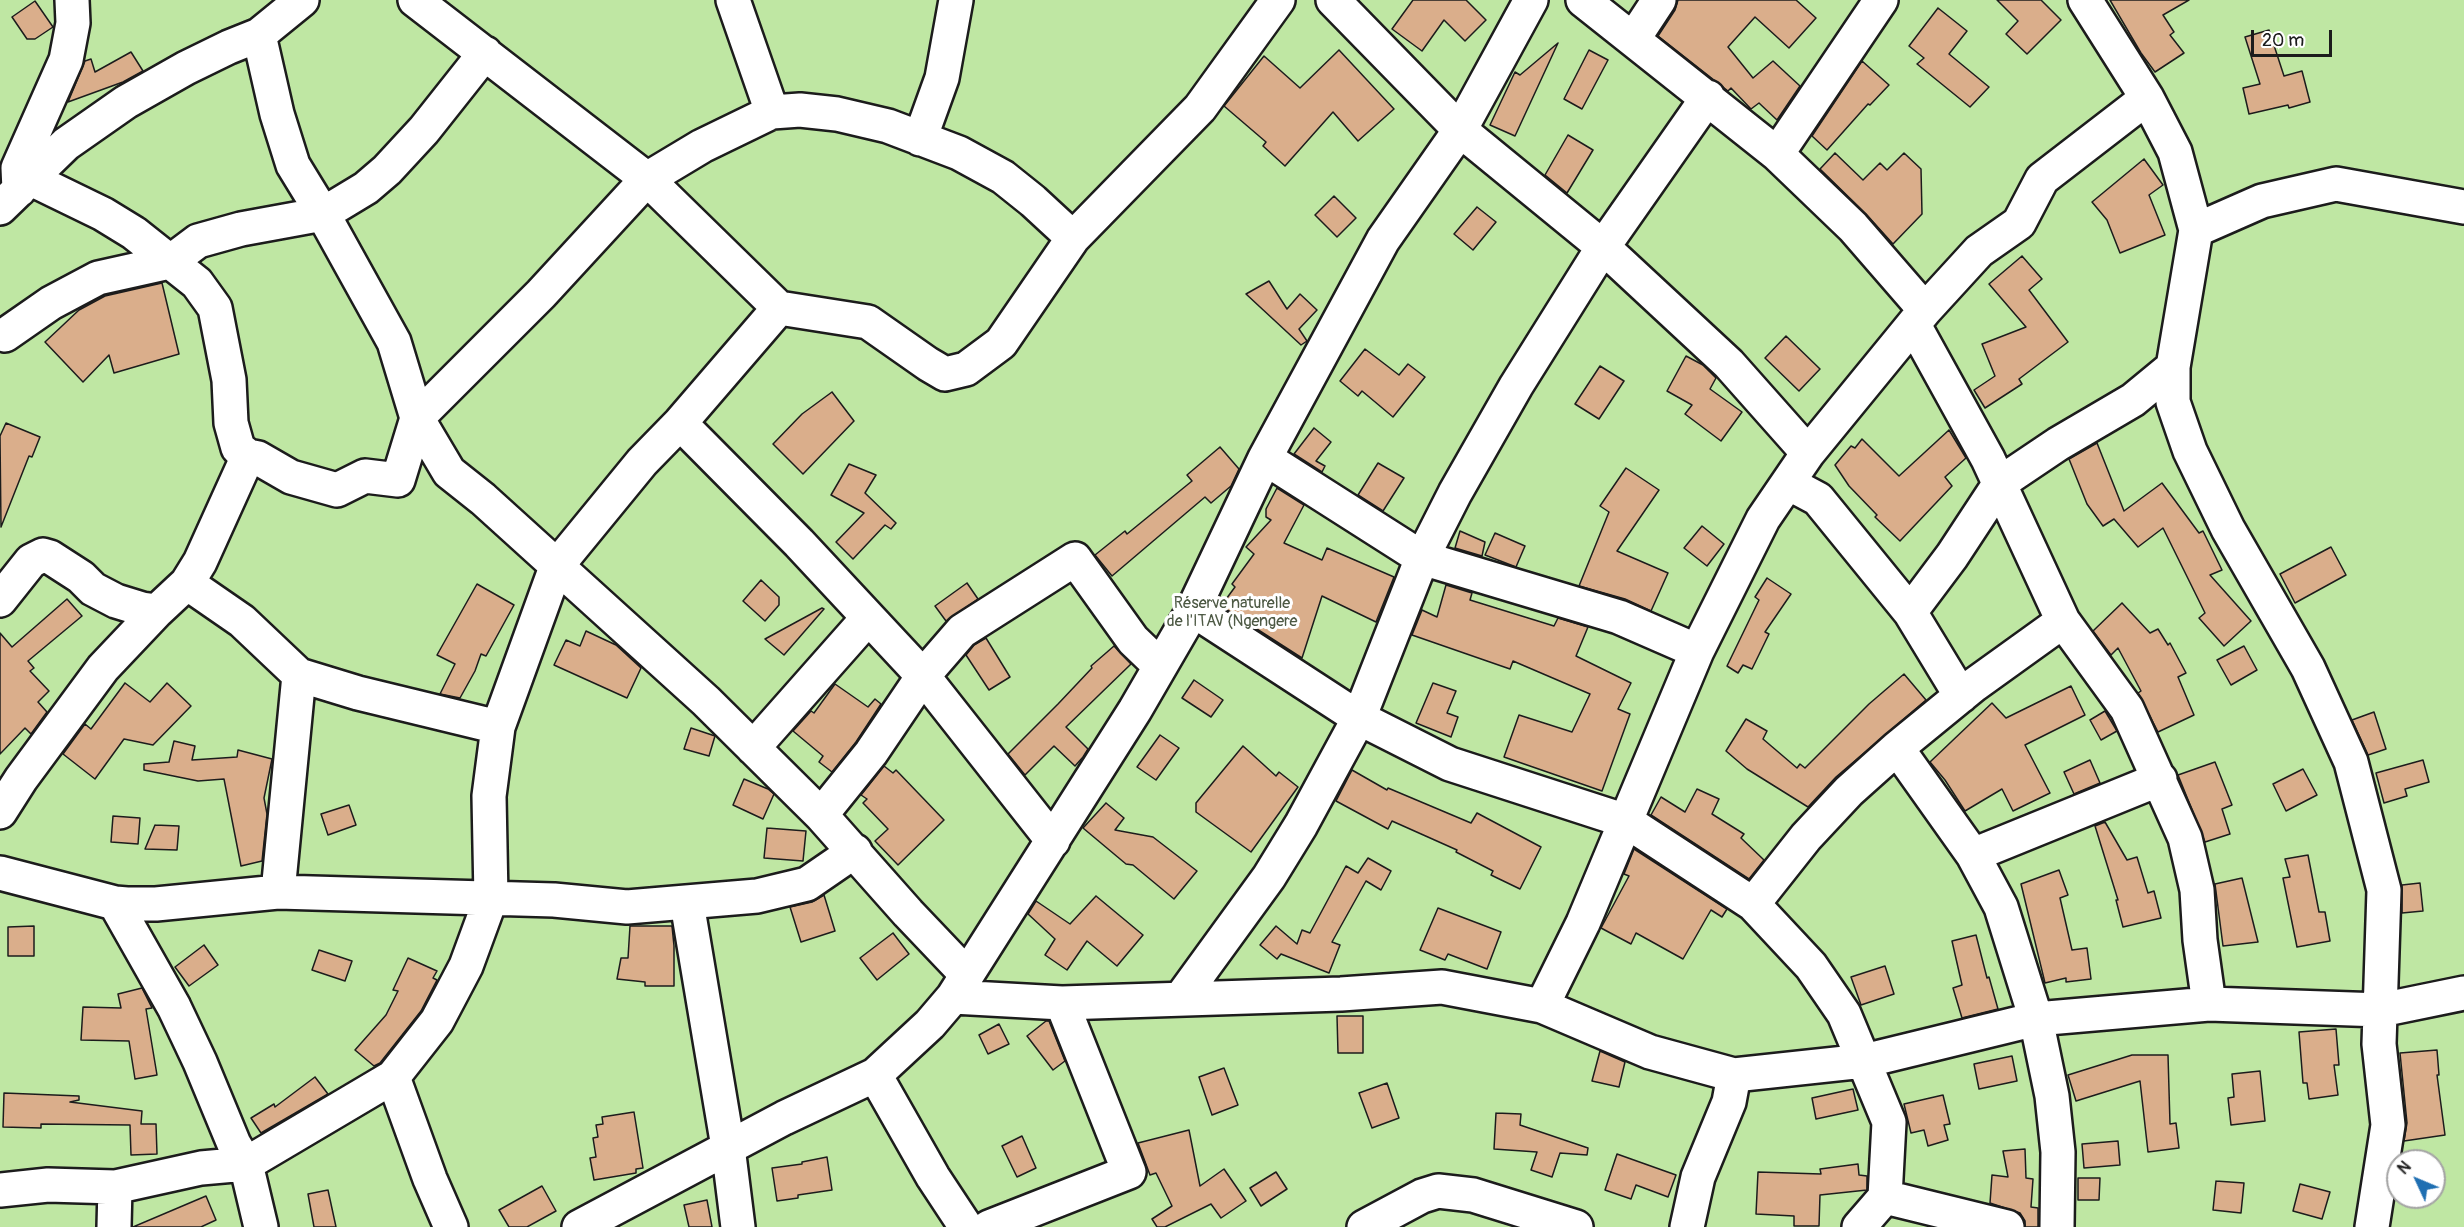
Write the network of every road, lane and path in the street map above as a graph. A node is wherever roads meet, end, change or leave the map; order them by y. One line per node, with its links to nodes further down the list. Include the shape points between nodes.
1 (72, 0): 23 (street, via 66,60 18,168)
2 (302, 0): 13 (street)
3 (415, 0): 15 (street)
4 (733, 0): 18 (street)
5 (956, 0): 20 (street, via 942,78)
6 (1278, 0): 27 (street, via 1200,108)
7 (1333, 0): 19 (street)
8 (1531, 0): 19 (street)
9 (1583, 0): 14 (street)
10 (1659, 0): 14 (street)
11 (1881, 0): 21 (street)
12 (2085, 0): 17 (street)
13 (259, 35): 23 (street, via 186,68 126,102 66,144); 25 (street, via 293,165)
14 (1634, 38): 16 (street)
15 (485, 53): 22 (street); 25 (street, via 387,170)
16 (1708, 97): 21 (street); 28 (street)
17 (2147, 98): 26 (street, via 2175,152); 31 (street, via 2042,179 2019,223 1979,251)
18 (772, 112): 20 (street, via 837,114 888,126); 22 (street, via 702,146)
19 (1460, 130): 28 (street); 38 (street, via 1383,240)
20 (920, 139): 27 (street, via 959,153 1003,177)
21 (1777, 154): 31 (street, via 1852,227)
22 (647, 179): 30 (street); 34 (street, via 541,294)
23 (11, 197): 29 (street, via 103,214)
24 (2464, 207): 26 (street, via 2336,184 2262,201)
25 (323, 214): 29 (street, via 198,241); 34 (street, via 394,342)
26 (2196, 230): 33 (street)
27 (1073, 238): 30 (street, via 1001,343 966,369 945,374 868,322)
28 (1603, 247): 36 (street, via 1729,364); 41 (street, via 1503,408)
29 (170, 262): 32 (street, via 98,278 51,303); 37 (street, via 197,283 214,308 229,380 231,423 238,448)
30 (779, 308): 35 (street)
31 (1919, 317): 36 (street); 40 (street)
32 (5, 335)
33 (2173, 367): 40 (street, via 2133,400); 78 (street, via 2173,402 2190,452 2228,529 2308,668 2351,762 2384,890)
34 (417, 418): 37 (street, via 398,480 365,476 337,490 291,477); 42 (street, via 449,472)
35 (680, 423): 42 (street, via 642,462); 48 (street)
36 (1808, 453): 39 (street)
37 (248, 456): 43 (street)
38 (1265, 458): 41 (street); 45 (street)
39 (1788, 483): 47 (street, via 1818,499); 50 (street, via 1763,519)
40 (2000, 483): 47 (street); 49 (street)
41 (1422, 558): 50 (street, via 1619,617); 55 (street)
42 (556, 567): 56 (street); 57 (street)
43 (188, 583): 46 (street); 52 (street, via 242,621)
44 (0, 600): 46 (street, via 31,561 43,555 116,601)
45 (1193, 610): 51 (street); 55 (street)
46 (157, 611): 60 (street, via 103,668)
47 (1910, 612): 54 (street)
48 (868, 618): 53 (street); 57 (street)
49 (2063, 621): 54 (street); 59 (street, via 2127,709)
50 (1697, 651): 62 (street)
51 (1159, 664): 53 (street, via 1132,640 1075,559 962,631); 63 (street, via 1135,710)
52 (299, 675): 56 (street); 67 (street)
53 (923, 676): 61 (street, via 871,753); 63 (street)
54 (1961, 696): 58 (street)
55 (1359, 718): 62 (street, via 1450,764); 74 (street, via 1285,853)
56 (498, 727): 68 (street, via 489,796)
57 (753, 748): 61 (street)
58 (1897, 748): 65 (street); 71 (street, via 1806,837)
59 (2160, 778): 65 (street); 76 (street, via 2185,838 2198,891)
60 (0, 812)
61 (822, 815): 64 (street)
62 (1626, 821): 71 (street); 77 (street)
63 (1053, 841): 72 (street)
64 (855, 851): 70 (street, via 807,884 757,896); 72 (street, via 908,913)
65 (1973, 855): 79 (street, via 2001,907)
66 (0, 873): 69 (street)
67 (278, 892): 68 (street); 69 (street, via 156,904)
68 (490, 898): 70 (street, via 627,907); 83 (street, via 466,966 437,1021)
69 (115, 903): 85 (street, via 174,1007)
70 (687, 903): 84 (street)
71 (1753, 904): 80 (street, via 1811,966 1844,1014)
72 (960, 986): 75 (street); 81 (street, via 930,1024)
73 (2464, 993): 78 (street)
74 (1181, 998): 75 (street); 77 (street, via 1442,987)
75 (1062, 1002): 95 (street, via 1129,1172)
76 (2209, 1004): 78 (street); 79 (street)
77 (1542, 1006): 82 (street, via 1650,1052)
78 (2381, 1010): 102 (street, via 2379,1044 2388,1125)
79 (2036, 1019): 80 (street); 101 (street, via 2052,1096 2058,1152)
80 (1864, 1061): 82 (street); 88 (street, via 1889,1122)
81 (875, 1075): 84 (street); 94 (street)
82 (1734, 1075): 98 (street, via 1729,1102 1698,1178)
83 (393, 1077): 85 (street); 91 (street)
84 (728, 1147): 92 (street); 93 (street)
85 (246, 1164): 86 (street, via 201,1168); 90 (street)
86 (114, 1187): 87 (street, via 48,1185); 89 (street)
87 (0, 1190)
88 (1886, 1197): 99 (street); 100 (street)
89 (114, 1227)
90 (261, 1227)
91 (451, 1227)
92 (579, 1227)
93 (738, 1227)
94 (966, 1227)
95 (989, 1227)
96 (1364, 1227): 97 (street, via 1438,1191 1473,1195)
97 (1576, 1227)
98 (1687, 1227)
99 (1859, 1227)
100 (2007, 1227)
101 (2057, 1227)
102 (2372, 1227)

